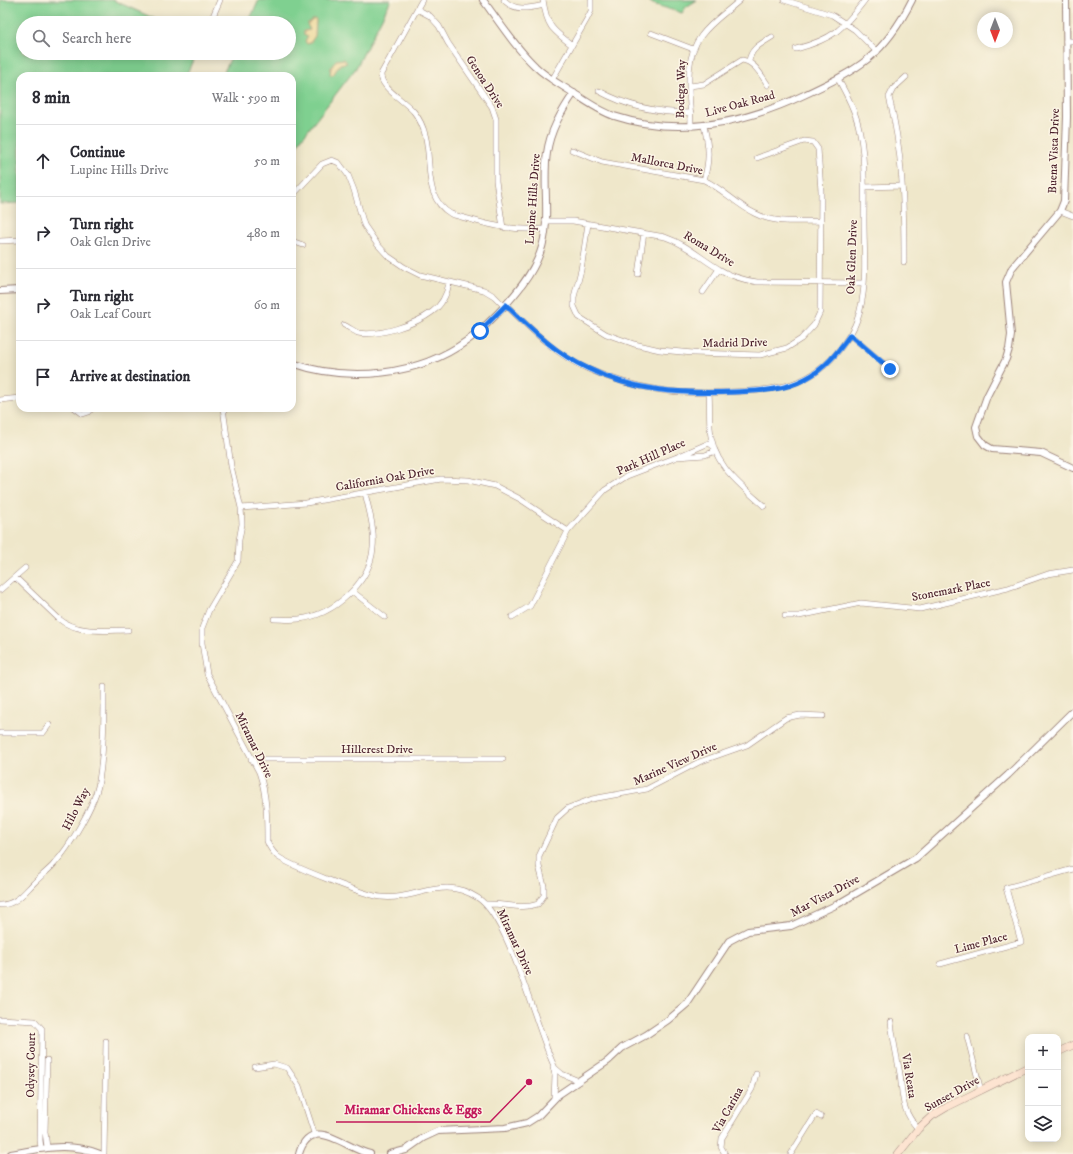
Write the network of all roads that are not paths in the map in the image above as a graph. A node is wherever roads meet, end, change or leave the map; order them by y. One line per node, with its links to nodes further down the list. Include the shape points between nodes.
1 (220, 0): 13 (street)
2 (422, 0): 12 (street)
3 (483, 0): 26 (street, Live Oak Road, via 520,50)
4 (504, 0): 11 (street, via 516,8 525,9)
5 (591, 0): 19 (street, via 591,11)
6 (740, 0): 20 (street, Bodega Way, via 715,20 700,36)
7 (784, 0): 14 (street, via 825,11)
8 (865, 0): 14 (street)
9 (912, 0): 22 (street, Live Oak Road, via 900,23)
10 (1066, 0): 18 (street, Buena Vista Drive)
11 (543, 3): 19 (street, via 547,22 555,33)
12 (417, 9): 45 (street, Genoa Drive, via 430,16 439,26 492,107 496,119 496,181); 45 (street, via 381,74 384,87 400,97 415,113 425,132 431,192 435,200 451,214)
13 (213, 16)
14 (847, 24): 21 (street, via 831,37); 22 (street)
15 (651, 33): 20 (street)
16 (772, 37): 23 (street, via 753,49)
17 (1073, 40): 18 (street)
18 (1066, 41): 40 (street, Buena Vista Drive, via 1065,186)
19 (572, 45): 26 (street)
20 (693, 49): 28 (street, Bodega Way)
21 (796, 49)
22 (877, 52): 25 (street, Live Oak Road)
23 (749, 61): 27 (street); 28 (street, via 738,62 704,84)
24 (906, 76): 37 (street, via 889,97 900,151)
25 (838, 79): 32 (street, Live Oak Road, via 771,109); 38 (street, Oak Glen Drive, via 858,124)
26 (552, 80): 30 (street, Live Oak Road)
27 (768, 85)
28 (690, 86): 31 (street, Bodega Way)
29 (599, 91): 31 (street, via 632,106 664,113)
30 (574, 93): 33 (street, Live Oak Road, via 614,116 644,124); 42 (street, Lupine Hills Drive, via 553,129 547,153)
31 (691, 113): 33 (street, Bodega Way)
32 (704, 126): 33 (street, Live Oak Road); 36 (street, via 709,148 709,162)
33 (691, 127)
34 (572, 150): 36 (street, Mallorca Drive, via 602,162)
35 (757, 158): 43 (street, Madrid Drive, via 804,141 813,142 818,149)
36 (704, 180): 43 (street, Mallorca Drive, via 755,214 783,221)
37 (902, 186): 38 (street); 52 (street)
38 (864, 187): 57 (street, Oak Glen Drive)
39 (296, 192): 55 (street, Oak Glen Drive, via 322,164 332,160 339,163 348,175 364,225 377,244 404,267 420,275)
40 (1060, 211): 41 (street); 74 (street, Buena Vista Drive, via 1012,268 1006,282 1011,335 1009,349 976,427 978,436 992,449 1041,453)
41 (1073, 216)
42 (545, 221): 44 (street, Roma Drive); 46 (street, Lupine Hills Drive)
43 (821, 221): 56 (street, Madrid Drive)
44 (588, 224): 47 (street, Roma Drive); 56 (street, Madrid Drive, via 574,297 576,313 606,334 634,344 693,354 772,353 787,348 801,339 814,324 820,312)
45 (503, 228): 46 (street)
46 (545, 229): 61 (street, Lupine Hills Drive, via 541,252 528,278)
47 (644, 233): 53 (street, Roma Drive, via 680,242); 54 (street)
48 (16, 240): 49 (street)
49 (0, 241)
50 (296, 243): 51 (street)
51 (302, 245)
52 (904, 262)
53 (719, 269): 56 (street, Roma Drive, via 758,282); 60 (street)
54 (638, 274)
55 (449, 283): 61 (street, Oak Glen Drive, via 484,290); 62 (street, via 442,302 433,312 412,323 395,329 358,333)
56 (821, 283): 57 (street, Roma Drive)
57 (864, 283): 63 (street, Oak Glen Drive, via 857,321)
58 (16, 290): 59 (street)
59 (0, 291)
60 (703, 292)
61 (505, 306): 64 (street, Lupine Hills Drive, via 468,340 444,356 401,370 375,373 333,372); 66 (street, Oak Glen Drive, via 565,356 587,369 626,384 652,390 689,394)
62 (344, 325)
63 (850, 335): 65 (street); 66 (street, Oak Glen Drive, via 835,356 796,383 768,391)
64 (296, 364)
65 (890, 369)
66 (709, 393): 72 (street)
67 (16, 398): 68 (street)
68 (0, 400)
69 (80, 412): 70 (street)
70 (89, 412)
71 (224, 412): 77 (street, Miramar Drive, via 231,466)
72 (713, 449): 73 (street, via 705,455); 73 (street, Park Hill Place, via 710,443); 76 (street, via 730,476)
73 (677, 458): 78 (street, Park Hill Place, via 627,476 605,490)
74 (1073, 468)
75 (365, 493): 77 (street, California Oak Drive, via 306,503); 78 (street, California Oak Drive, via 440,479 468,480 495,486 520,499); 83 (street, via 372,524 373,548 364,575)
76 (764, 506)
77 (241, 508): 94 (street, Miramar Drive, via 238,561 209,610 202,628 202,643 207,674)
78 (568, 531): 86 (street, Park Hill Place, via 530,606)
79 (25, 568): 81 (street)
80 (1073, 570): 84 (street, Stonemark Place, via 1048,574 1008,588 920,609 861,603 800,616)
81 (15, 577): 82 (street); 88 (street, via 67,624 87,629)
82 (0, 590)
83 (352, 591): 85 (street); 87 (street, via 328,609 300,619)
84 (784, 616)
85 (385, 617)
86 (512, 617)
87 (274, 619)
88 (128, 630)
89 (104, 687): 98 (street, Hilo Way, via 104,737 99,782 90,807 54,864 19,898 9,904)
90 (1073, 711): 111 (street, Mar Vista Drive, via 1008,775 916,858 838,904 791,926 740,933 723,948 687,1004 657,1028 622,1048)
91 (822, 716): 97 (street, Marine View Drive, via 800,715 786,718 747,744 699,762 647,789 592,799 568,808 556,818 539,856 544,895 538,904 527,908 498,903)
92 (49, 725): 93 (street, via 43,733)
93 (0, 733)
94 (251, 759): 95 (street, Hillcrest Drive); 97 (street, Miramar Drive, via 259,772 266,803 267,841 282,860 381,898 398,897 431,888 448,888 458,889)
95 (503, 760)
96 (1073, 869): 99 (street, Lime Place, via 1006,888 1020,942)
97 (486, 904): 107 (street, Miramar Drive, via 516,962)
98 (0, 905)
99 (940, 964)
100 (0, 1019): 117 (street, Odysey Court, via 35,1021 42,1029 40,1140)
101 (891, 1022): 115 (street, Via Reata, via 900,1073 902,1103)
102 (967, 1036): 112 (street)
103 (106, 1040): 120 (street)
104 (1073, 1045): 105 (main road)
105 (1061, 1051)
106 (47, 1060): 117 (street)
107 (551, 1060): 111 (street, Miramar Drive, via 562,1074); 113 (street, Miramar Drive, via 556,1075)
108 (255, 1067): 116 (street, via 274,1064 287,1068 299,1086)
109 (1025, 1069): 112 (main road, Sunset Drive)
110 (756, 1074): 124 (street, Via Carina, via 746,1101 722,1138 721,1147)
111 (579, 1081): 113 (street, Mar Vista Drive)
112 (981, 1091): 115 (main road, Sunset Drive, via 932,1116)
113 (554, 1099): 123 (street, Mar Vista Drive, via 538,1116 527,1123 505,1128 438,1131 406,1150)
114 (821, 1117): 125 (street, via 816,1114)
115 (918, 1129): 126 (main road, Sunset Drive)
116 (315, 1136): 121 (street, via 304,1142); 122 (street, via 332,1136 358,1151)
117 (44, 1147): 118 (street); 119 (street, via 70,1147)
118 (11, 1154)
119 (100, 1154)
120 (104, 1154)
121 (299, 1154)
122 (370, 1154)
123 (390, 1154)
124 (725, 1154)
125 (791, 1154)
126 (898, 1154)

